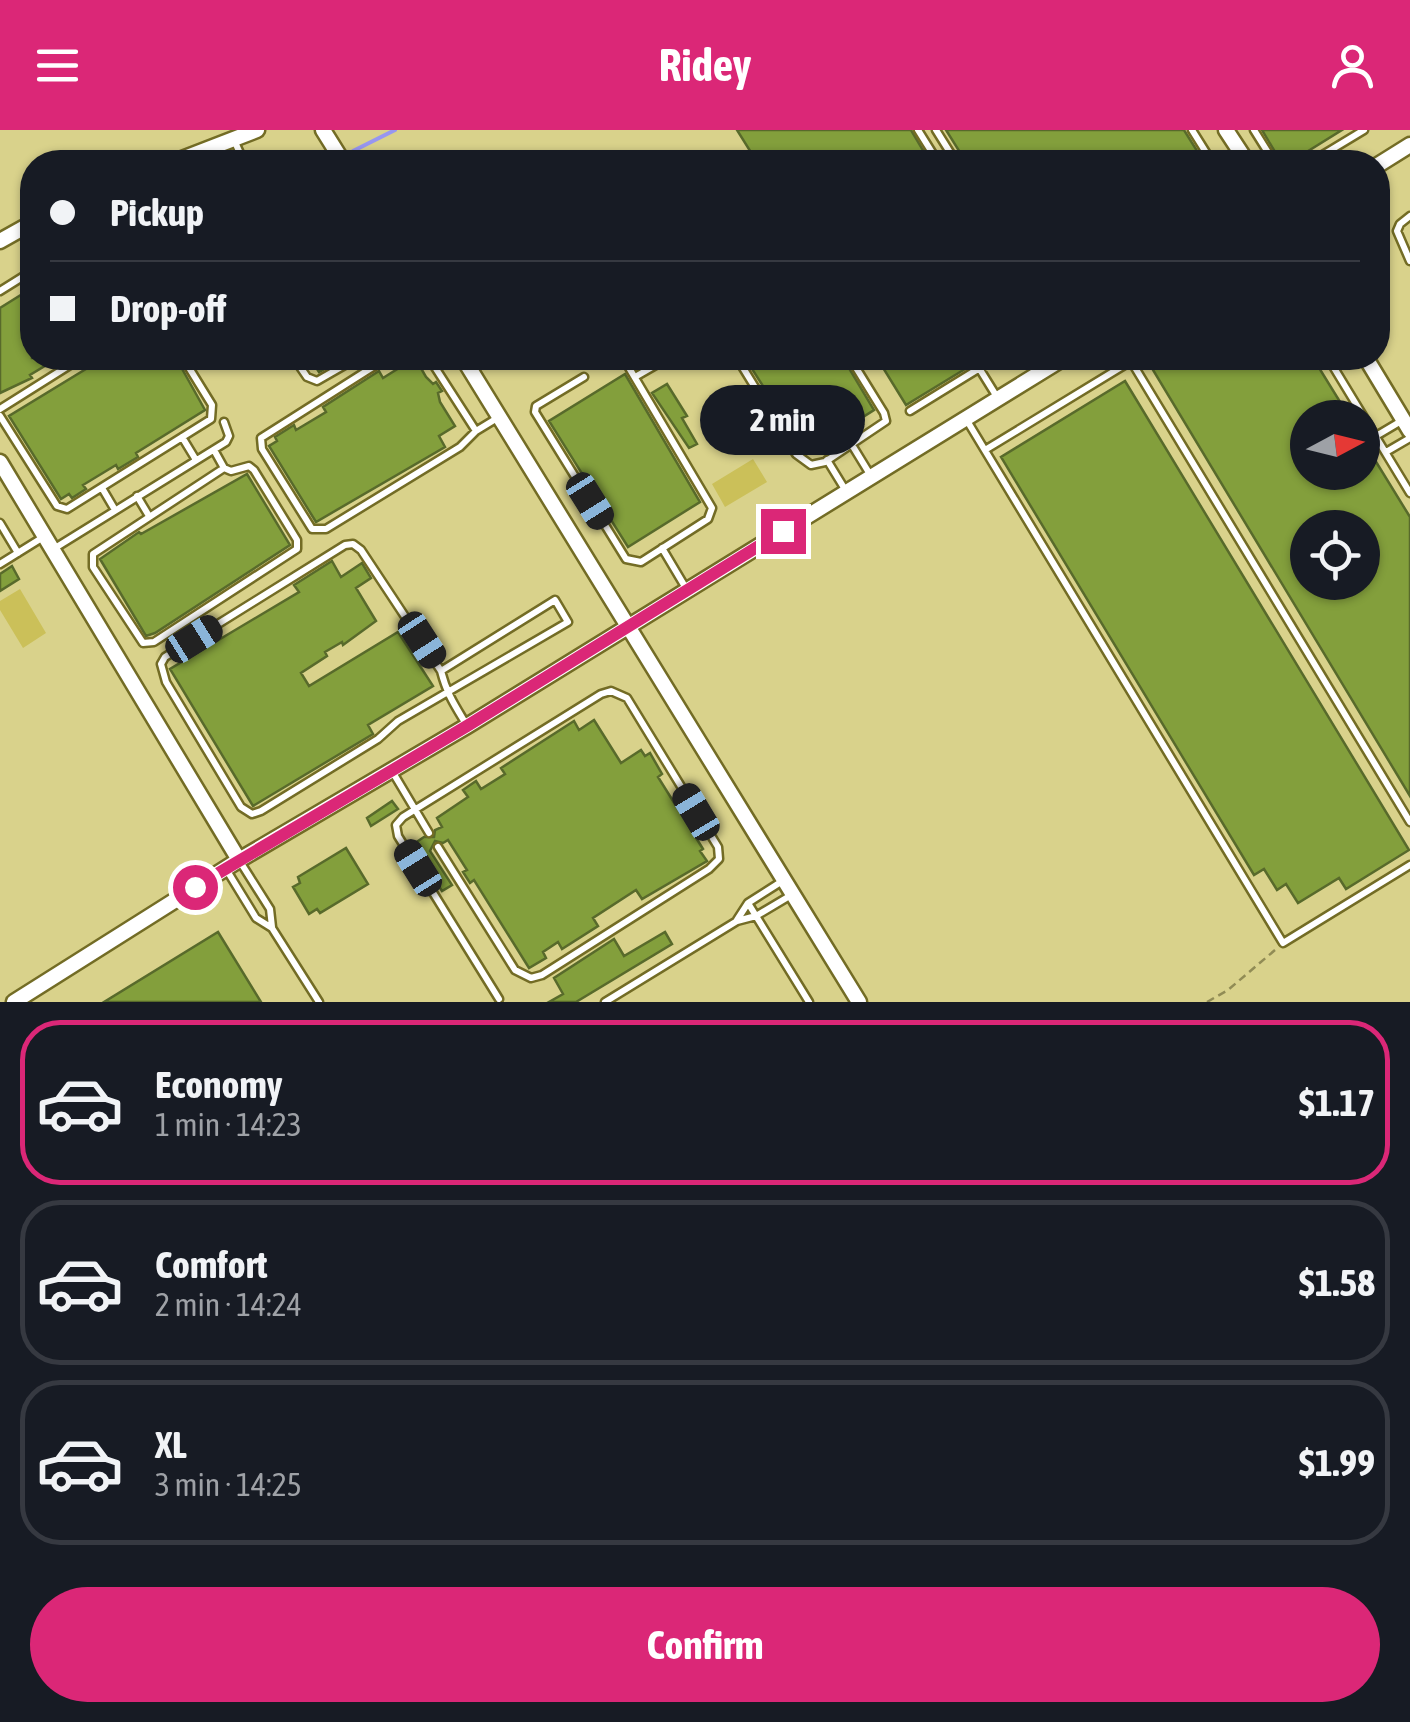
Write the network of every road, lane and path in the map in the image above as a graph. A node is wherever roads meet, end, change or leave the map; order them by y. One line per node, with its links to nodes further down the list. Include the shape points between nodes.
1 (258, 130): 3 (street)
2 (1364, 130): 6 (lane)
3 (234, 139): 4 (street); 5 (lane)
4 (205, 150)
5 (239, 150)
6 (1332, 150)
7 (1410, 216): 8 (lane, via 1397,231)
8 (1410, 261)
9 (63, 370): 32 (lane)
10 (190, 370): 39 (lane, via 214,410)
11 (301, 370): 12 (lane, via 316,382)
12 (336, 370)
13 (368, 370): 37 (lane, via 261,438 312,529 326,529)
14 (437, 370): 37 (lane)
15 (470, 370): 33 (street)
16 (631, 370): 28 (lane)
17 (647, 370): 28 (lane)
18 (744, 370): 46 (lane, via 799,458 811,465)
19 (857, 370): 41 (lane, via 886,417)
20 (976, 370): 31 (lane)
21 (980, 370): 29 (lane)
22 (1044, 370): 29 (street)
23 (1116, 370): 43 (lane)
24 (1141, 370): 68 (lane)
25 (1335, 370): 30 (lane)
26 (1373, 370): 36 (street)
27 (584, 377): 58 (lane, via 536,406 536,414 626,559 641,562)
28 (635, 377): 58 (lane, via 712,508 708,519)
29 (998, 398): 34 (street)
30 (1354, 400)
31 (910, 411)
32 (0, 412): 50 (lane, via 59,508)
33 (499, 416): 37 (lane); 62 (street)
34 (966, 418): 43 (lane); 49 (street)
35 (224, 422): 42 (lane, via 229,438)
36 (1408, 429): 38 (lane); 44 (lane)
37 (476, 431)
38 (1380, 435)
39 (182, 438): 45 (lane); 50 (lane)
40 (1380, 442): 44 (lane)
41 (852, 445): 46 (lane); 49 (lane)
42 (214, 450): 45 (lane); 48 (lane)
43 (985, 450): 80 (lane)
44 (1386, 452): 52 (lane)
45 (196, 460): 53 (lane)
46 (827, 460): 51 (lane)
47 (0, 462): 57 (street)
48 (224, 468): 55 (lane); 55 (lane, via 254,470 298,548 146,644 91,561 98,548)
49 (871, 476): 51 (street)
50 (102, 488): 54 (lane)
51 (846, 492): 61 (street)
52 (1410, 493)
53 (137, 496): 54 (lane); 55 (lane)
54 (115, 510): 57 (lane)
55 (148, 516)
56 (0, 523): 59 (lane)
57 (49, 543): 59 (lane); 71 (street)
58 (662, 548): 61 (lane)
59 (18, 553): 60 (lane)
60 (0, 564)
61 (687, 590): 62 (street)
62 (628, 626): 65 (street); 74 (street)
63 (442, 671): 64 (lane); 64 (lane, via 555,600 568,622); 64 (lane, via 353,544 161,664 222,776 252,814)
64 (448, 694): 65 (lane)
65 (467, 726): 66 (street)
66 (392, 770): 67 (lane); 71 (street)
67 (415, 809): 69 (lane); 70 (lane, via 600,694 617,692 627,698 719,856 710,869 532,978 516,970); 81 (lane, via 398,822 398,836)
68 (1410, 822)
69 (429, 833)
70 (438, 847)
71 (239, 860): 73 (street); 79 (lane, via 270,909)
72 (1410, 865): 80 (lane)
73 (225, 868): 79 (lane, via 256,918); 82 (street)
74 (784, 880): 75 (street); 76 (lane)
75 (793, 894): 77 (lane); 86 (street)
76 (748, 903): 77 (lane); 78 (lane)
77 (756, 916): 78 (lane); 85 (lane)
78 (736, 921): 84 (lane)
79 (272, 928): 83 (lane)
80 (1283, 942): 87 (path)
81 (499, 999)
82 (14, 1002)
83 (318, 1002)
84 (606, 1002)
85 (809, 1002)
86 (859, 1002)
87 (1207, 1002)

